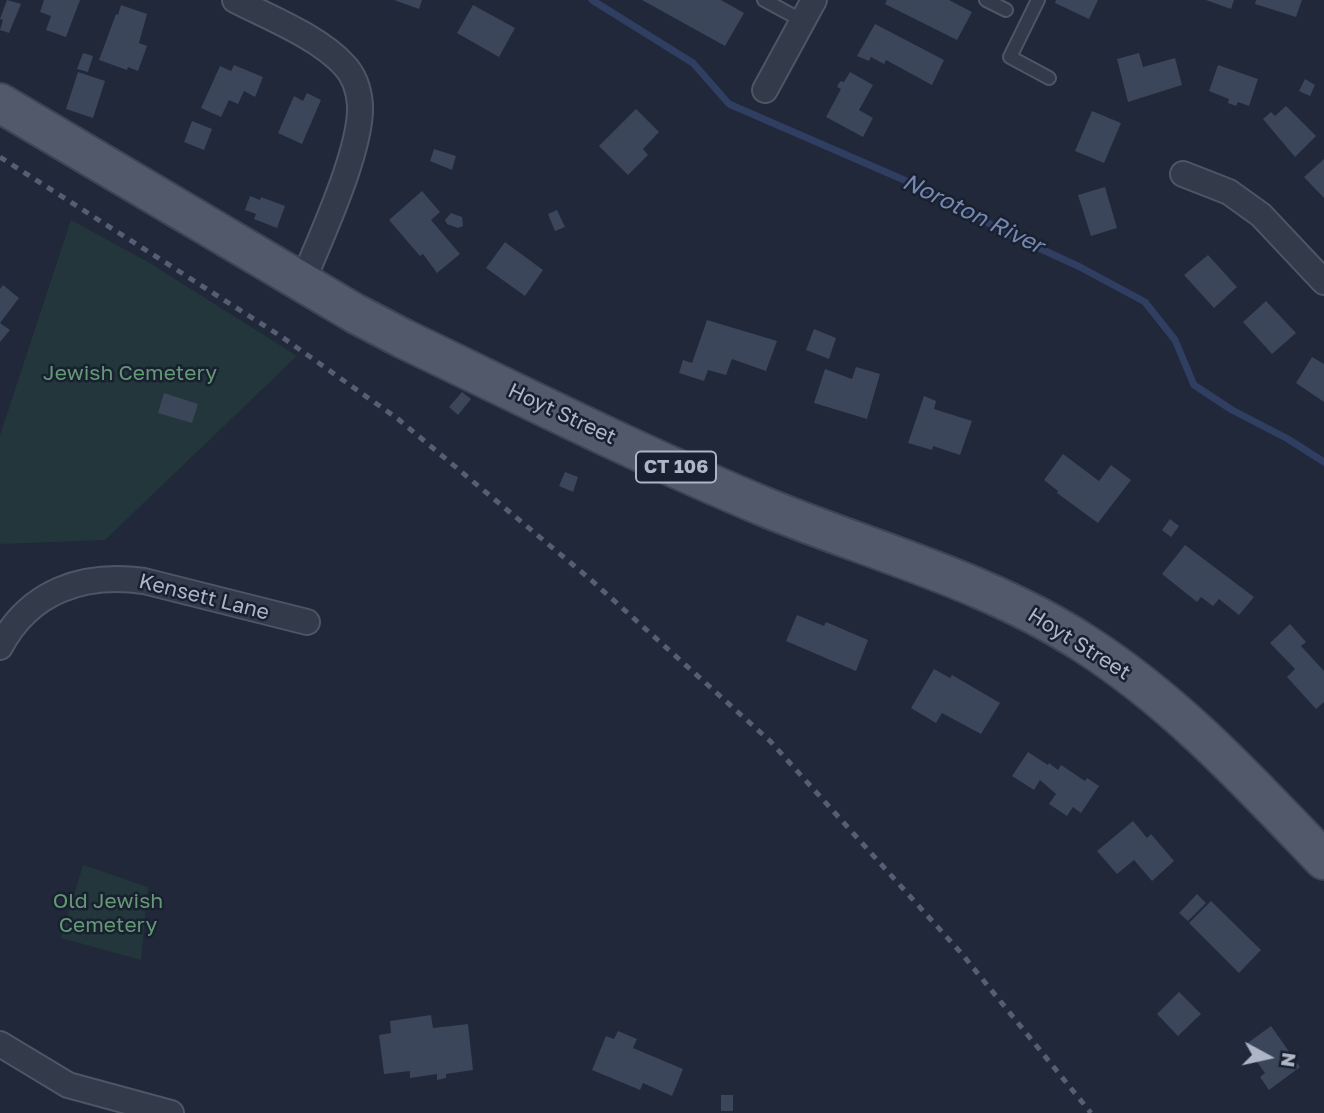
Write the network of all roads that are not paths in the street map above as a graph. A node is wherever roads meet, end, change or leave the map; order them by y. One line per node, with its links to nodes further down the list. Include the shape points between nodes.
1 (235, 0): 12 (street, via 329,52 348,69 358,92 356,139)
2 (764, 0): 6 (lane)
3 (986, 0): 5 (lane)
4 (1038, 0): 7 (lane, via 1010,57)
5 (1006, 10)
6 (808, 11): 8 (street)
7 (1049, 78)
8 (765, 90)
9 (0, 103): 12 (main road, Hoyt Street / CT 106)
10 (1183, 174): 11 (street, via 1229,192 1261,215)
11 (1324, 282)
12 (302, 283): 15 (main road, Hoyt Street / CT 106, via 404,340 727,491 972,586 1065,631 1131,676 1210,741)
13 (307, 622): 14 (street, Kensett Lane, via 144,580 96,579 46,596 13,627)
14 (0, 647)
15 (1324, 860)
16 (0, 1044): 17 (street, via 68,1085)
17 (171, 1113)

